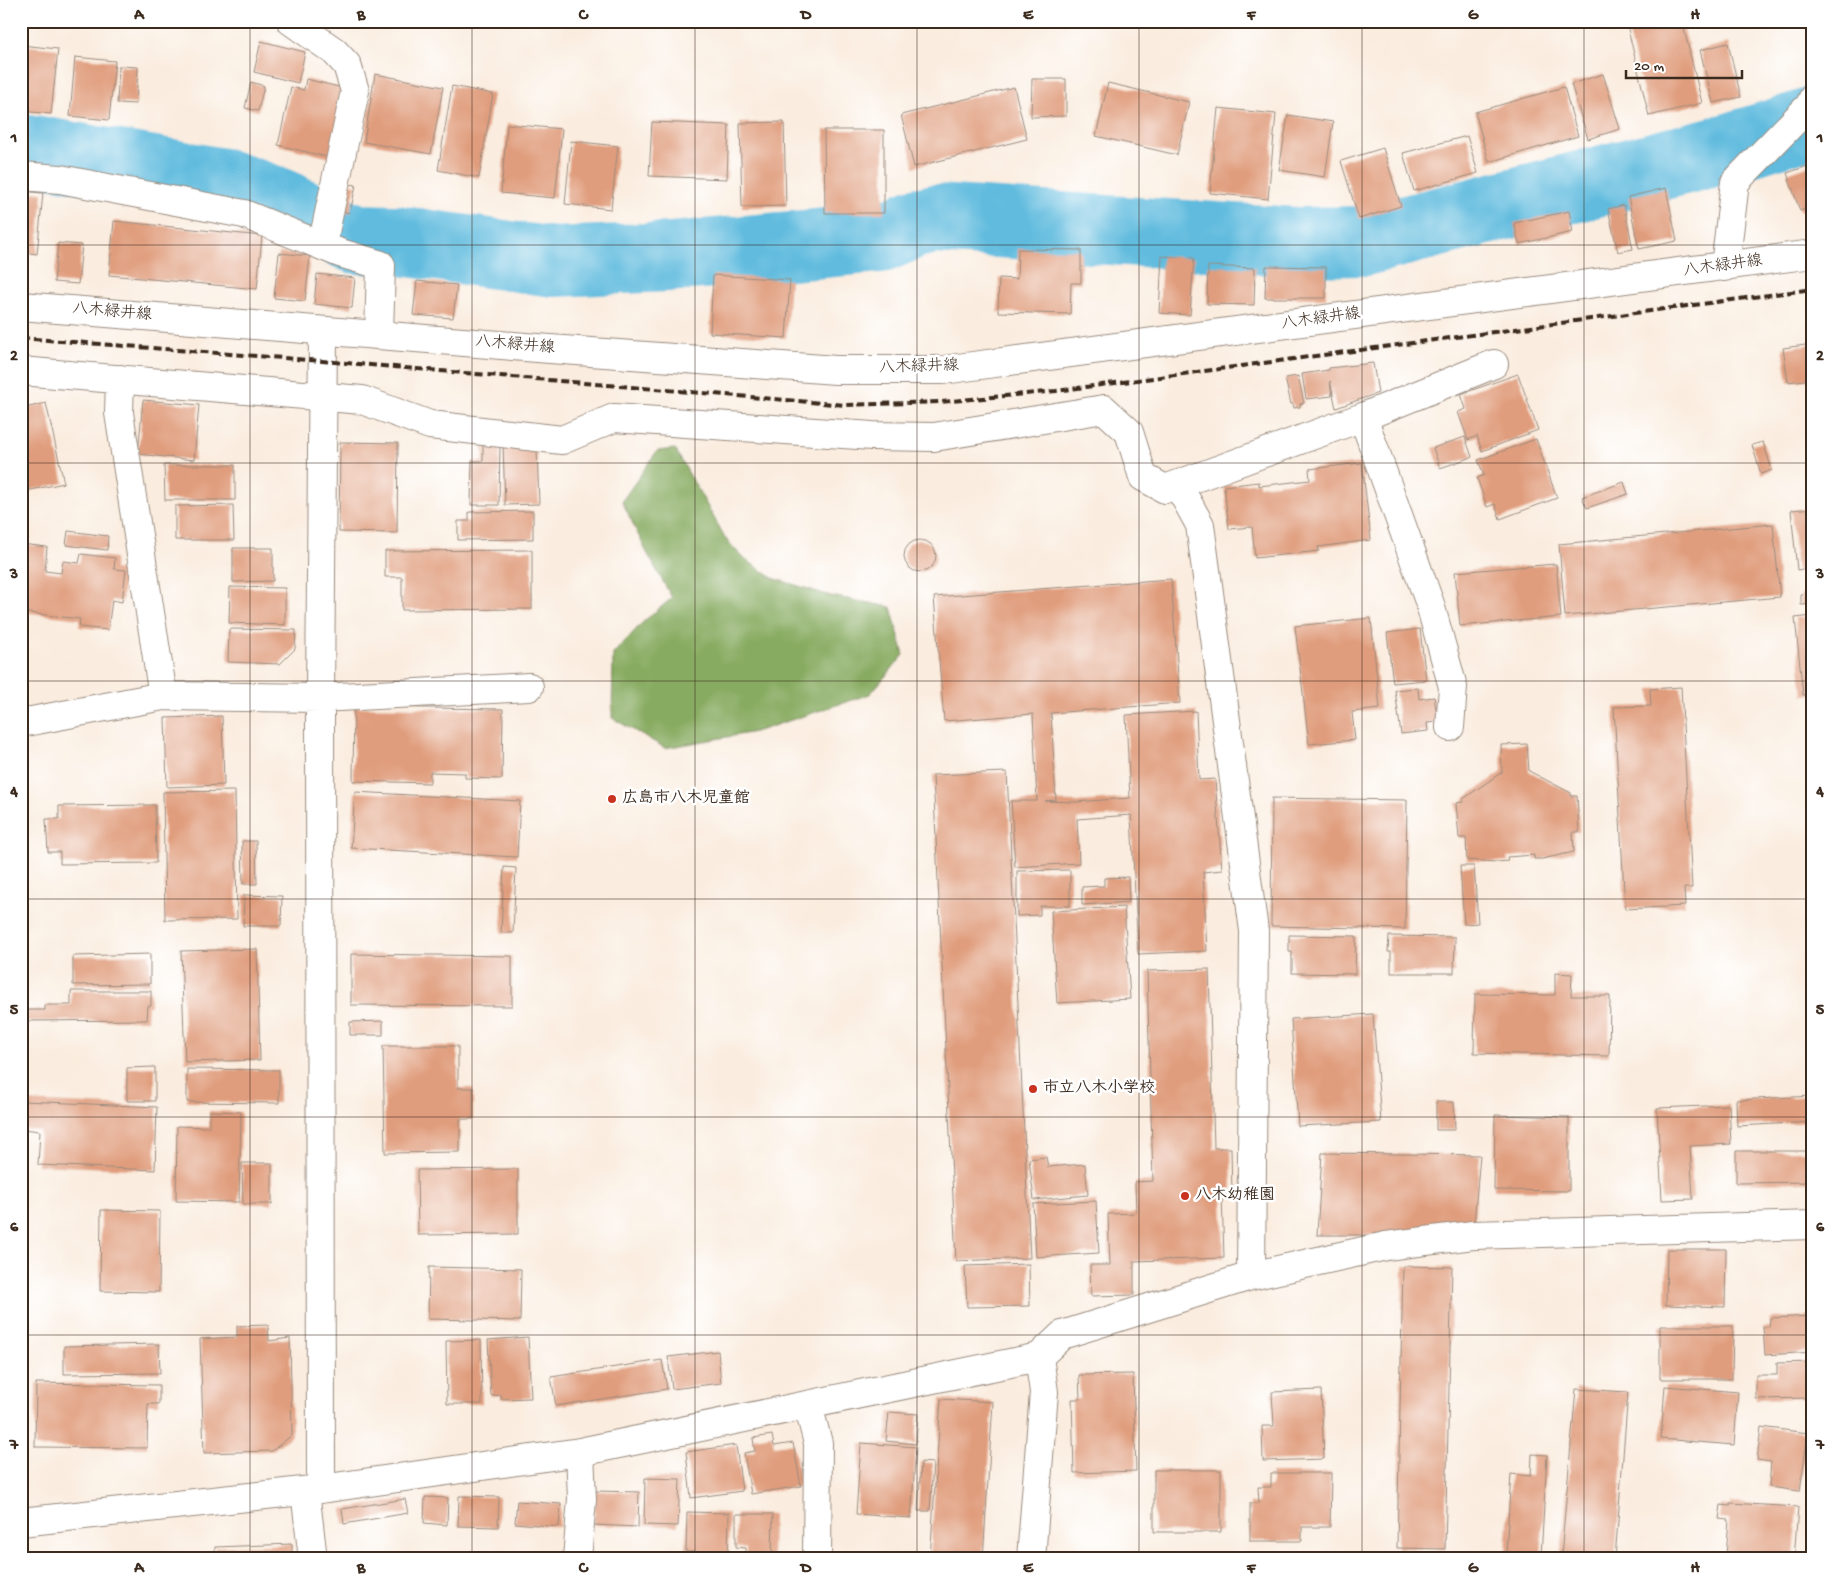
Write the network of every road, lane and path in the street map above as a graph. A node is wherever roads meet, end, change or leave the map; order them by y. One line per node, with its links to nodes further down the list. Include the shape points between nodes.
1 (291, 21): 4 (street, via 334,51 347,65 355,91)
2 (1813, 98): 6 (street, via 1810,105 1735,182)
3 (21, 176): 4 (street, via 60,179 244,214)
4 (322, 246): 9 (street, via 381,265)
5 (1813, 254): 6 (street, 八木緑井線)
6 (1725, 267): 9 (street, 八木緑井線, via 943,370 836,370)
7 (21, 306): 8 (street, 八木緑井線)
8 (324, 330): 9 (street, 八木緑井線); 13 (street)
9 (379, 335)
10 (1494, 364): 14 (street)
11 (21, 371): 12 (street)
12 (120, 379): 13 (street); 17 (street, via 119,413)
13 (322, 395): 15 (street, via 362,400 430,424 562,440 614,418 872,436 934,437 1104,409 1129,432 1143,477 1165,489); 18 (street)
14 (1363, 417): 15 (street); 20 (street, via 1435,623 1453,687)
15 (1178, 485): 22 (street, via 1200,525 1254,931)
16 (529, 687): 18 (street)
17 (163, 696): 18 (street); 19 (street)
18 (320, 698): 26 (street)
19 (21, 723)
20 (1450, 727)
21 (1813, 1225): 22 (street, via 1473,1235 1386,1246)
22 (1251, 1276): 23 (street, via 1062,1335)
23 (1040, 1356): 24 (street); 31 (street, via 1044,1392)
24 (808, 1405): 25 (street); 30 (street, via 818,1443)
25 (580, 1452): 26 (street); 29 (street, via 582,1500)
26 (313, 1490): 27 (street); 28 (street)
27 (21, 1522)
28 (313, 1559)
29 (577, 1559)
30 (816, 1559)
31 (1031, 1559)

